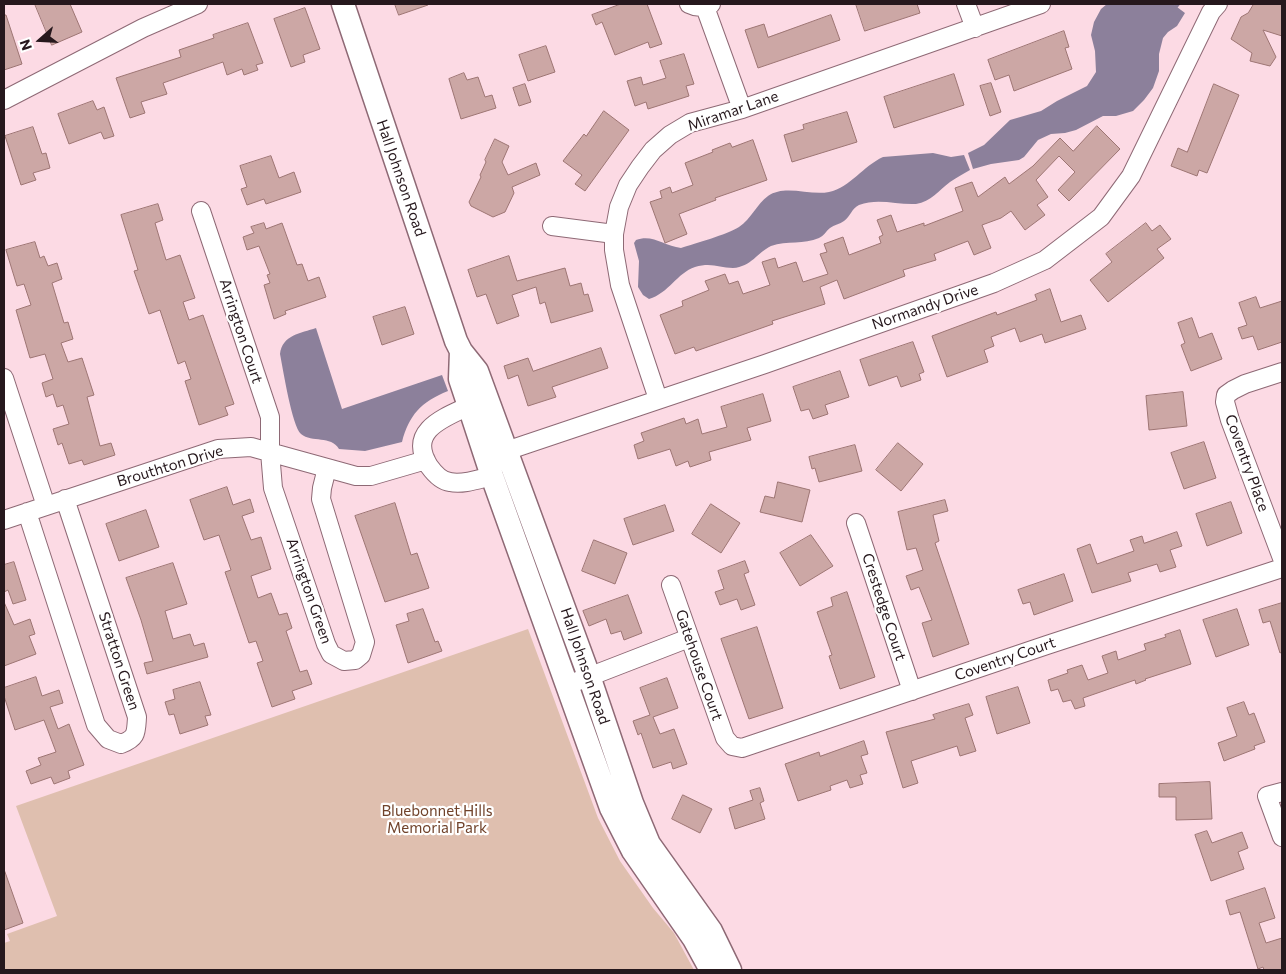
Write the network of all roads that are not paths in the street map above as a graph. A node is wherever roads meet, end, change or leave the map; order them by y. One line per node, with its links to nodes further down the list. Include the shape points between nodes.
1 (343, 4): 13 (main road, Hall Johnson Road)
2 (966, 4): 7 (street)
3 (1041, 4): 7 (street, Miramar Lane)
4 (1218, 4): 16 (street, Normandy Drive, via 1211,12 1132,176 1101,217 1045,260 994,283)
5 (192, 5): 8 (street)
6 (702, 5): 9 (street)
7 (975, 28): 9 (street, Miramar Lane)
8 (4, 100)
9 (742, 109): 12 (street, Miramar Lane, via 690,124 653,150 628,185 619,207)
10 (201, 211): 19 (street, Arrington Court, via 270,418)
11 (552, 226): 12 (street)
12 (614, 234): 16 (street, Miramar Lane, via 620,285)
13 (460, 351): 17 (main road, Hall Johnson Road, via 460,379); 18 (main road, Hall Johnson Road, via 477,371)
14 (1282, 372): 28 (street, Coventry Place, via 1233,390 1226,395 1225,402)
15 (4, 378): 24 (street)
16 (658, 399): 18 (street, Normandy Drive)
17 (469, 406): 20 (street, via 429,428 423,440); 22 (main road, Hall Johnson Road)
18 (506, 451): 32 (main road, Hall Johnson Road)
19 (270, 452): 21 (street, Brouthton Drive); 21 (street, Arrington Green, via 273,488 326,644 331,654 344,661 355,660 361,655 364,642 322,498); 23 (street, Brouthton Drive, via 251,446 218,449)
20 (426, 460): 21 (street, Brouthton Drive, via 371,476 356,476); 22 (street, via 435,474 448,482)
21 (327, 468)
22 (492, 476): 33 (main road, Hall Johnson Road)
23 (65, 499): 24 (street, Brouthton Drive); 25 (street, Stratton Green, via 137,717 132,740 121,744 108,739 96,724)
24 (46, 506): 25 (street, Brouthton Drive)
25 (27, 512): 26 (street, Brouthton Drive)
26 (4, 520)
27 (856, 523): 34 (street, Crestedge Court)
28 (1282, 558)
29 (1282, 568): 34 (street, Coventry Court)
30 (671, 585): 31 (street, Gatehouse Court)
31 (689, 638): 32 (street); 35 (street, Gatehouse Court)
32 (589, 676): 33 (street); 39 (main road, Hall Johnson Road, via 649,844 711,931)
33 (568, 685): 38 (main road, Hall Johnson Road, via 611,808 632,851 694,938)
34 (912, 690): 35 (street, Coventry Court, via 742,748)
35 (728, 744)
36 (1274, 794): 37 (street)
37 (1282, 837)
38 (710, 970)
39 (730, 970)

